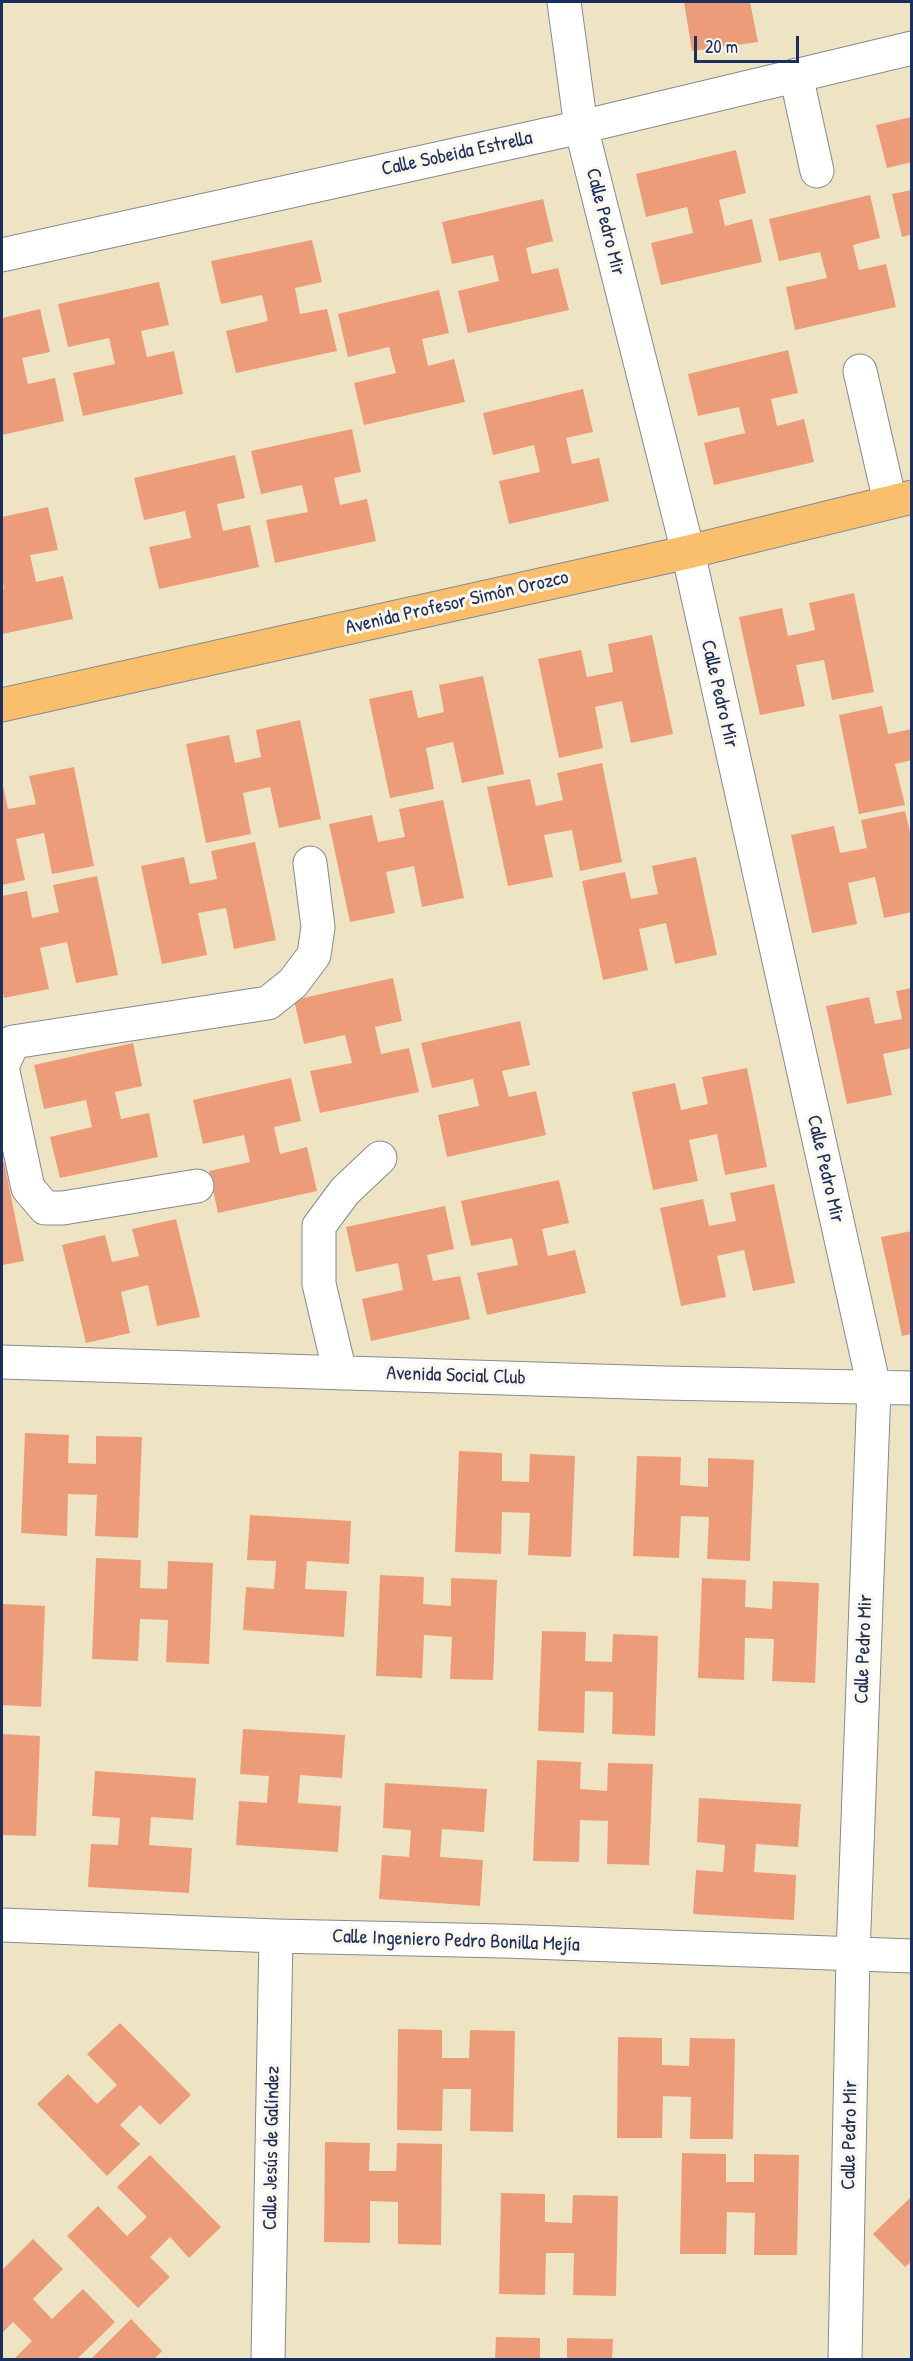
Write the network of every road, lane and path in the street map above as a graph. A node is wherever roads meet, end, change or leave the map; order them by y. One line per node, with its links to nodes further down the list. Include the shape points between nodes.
1 (564, 2): 4 (street, Calle Pedro Mir)
2 (912, 48): 3 (street, Calle Sobeida Estrella)
3 (796, 75): 4 (street, Calle Sobeida Estrella); 5 (street)
4 (581, 127): 6 (street, Calle Sobeida Estrella); 9 (street, Calle Pedro Mir)
5 (817, 171)
6 (2, 255)
7 (860, 371): 8 (street)
8 (901, 500): 9 (main road, Avenida Profesor Simón Orozco)
9 (688, 552): 10 (main road, Avenida Profesor Simón Orozco); 16 (street, Calle Pedro Mir)
10 (2, 705)
11 (310, 863): 13 (street, via 318,927 314,955 293,983 268,1003 13,1042 2,1067 28,1188 45,1208)
12 (380, 1158): 15 (street, via 345,1191 320,1226 319,1284)
13 (197, 1186)
14 (2, 1362): 15 (street, Avenida Social Club)
15 (340, 1373): 16 (street, Avenida Social Club)
16 (874, 1387): 17 (street, Avenida Social Club); 20 (street, Calle Pedro Mir)
17 (912, 1388)
18 (2, 1925): 19 (street, Calle Ingeniero Pedro Bonilla Mejía)
19 (276, 1936): 20 (street, Calle Ingeniero Pedro Bonilla Mejía); 22 (street, Calle Jesús de Galíndez)
20 (852, 1955): 21 (street, Calle Ingeniero Pedro Bonilla Mejía); 23 (street, Calle Pedro Mir)
21 (912, 1956)
22 (268, 2360)
23 (845, 2360)

